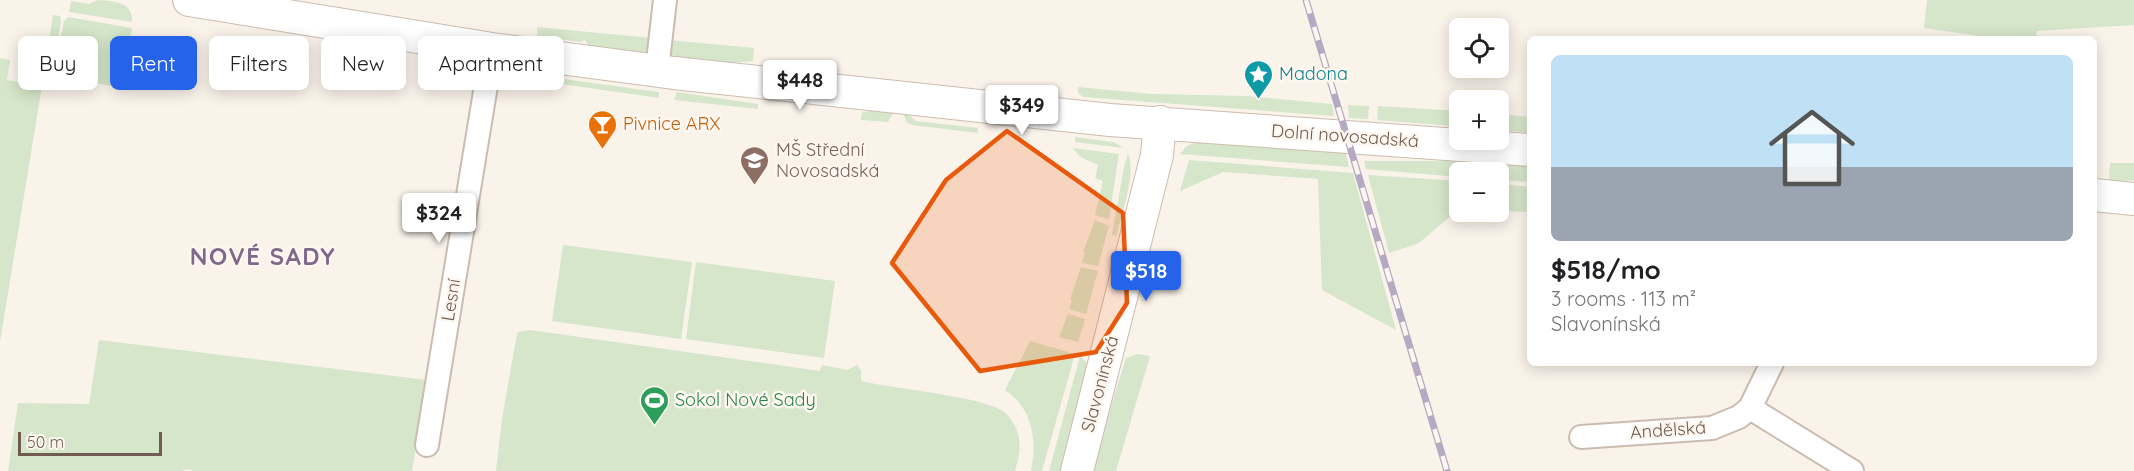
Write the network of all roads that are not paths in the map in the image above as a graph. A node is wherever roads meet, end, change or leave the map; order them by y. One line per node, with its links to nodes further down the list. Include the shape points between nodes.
1 (189, 0): 3 (main road, Dolní novosadská)
2 (665, 0): 5 (street)
3 (418, 37)
4 (564, 58): 5 (main road, Dolní novosadská)
5 (657, 70): 7 (main road, Dolní novosadská, via 1110,120)
6 (485, 90): 14 (street, Lesní)
7 (1160, 122): 8 (main road, Dolní novosadská); 15 (main road, Slavonínská, via 1154,166)
8 (1527, 150)
9 (2097, 195): 10 (main road)
10 (2134, 199)
11 (1771, 366): 12 (street)
12 (1750, 408): 13 (street, Andělská, via 1712,428); 16 (street)
13 (1581, 437)
14 (427, 445)
15 (1077, 471)
16 (1852, 471)

